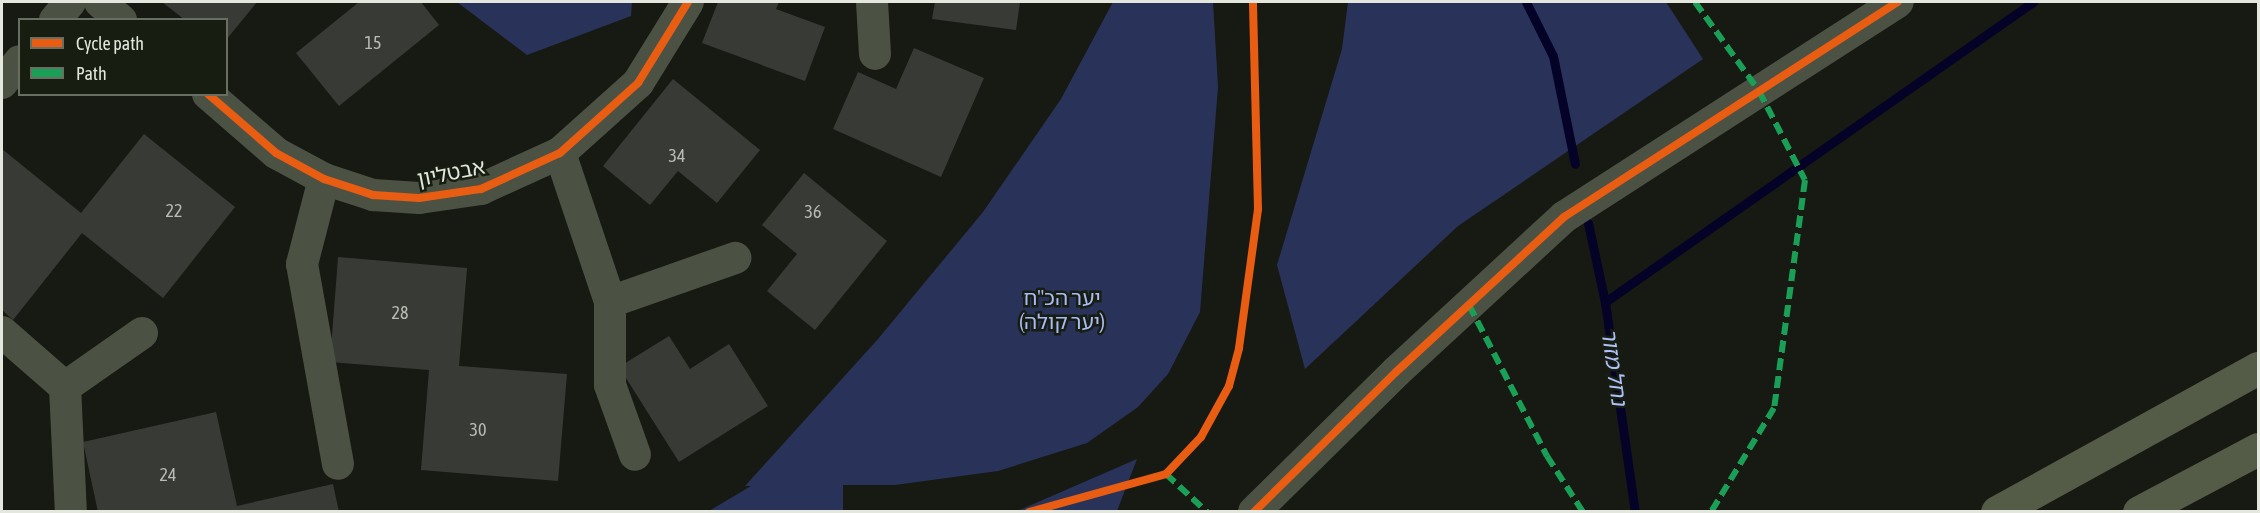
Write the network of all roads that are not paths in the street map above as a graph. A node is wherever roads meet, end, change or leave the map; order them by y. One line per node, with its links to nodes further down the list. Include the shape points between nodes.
1 (70, 2): 6 (street)
2 (100, 2): 7 (street)
3 (688, 2): 12 (street, אבטליון, via 638,83)
4 (872, 2): 8 (street)
5 (1898, 2): 24 (street, via 1564,216 1396,372)
6 (57, 18)
7 (119, 18)
8 (875, 54)
9 (18, 63): 10 (street)
10 (2, 83)
11 (210, 96): 13 (street, אבטליון, via 276,153)
12 (560, 153): 13 (street, אבטליון, via 481,189 419,198 373,195); 15 (street)
13 (324, 179): 22 (street, via 303,264)
14 (735, 258): 15 (street)
15 (610, 302): 21 (street, via 610,385)
16 (2, 332): 19 (street)
17 (142, 333): 19 (street)
18 (2259, 368): 25 (main road)
19 (65, 387): 23 (street)
20 (2259, 449): 26 (main road)
21 (635, 454)
22 (338, 464)
23 (70, 512)
24 (1254, 512)
25 (1996, 512)
26 (2139, 512)

